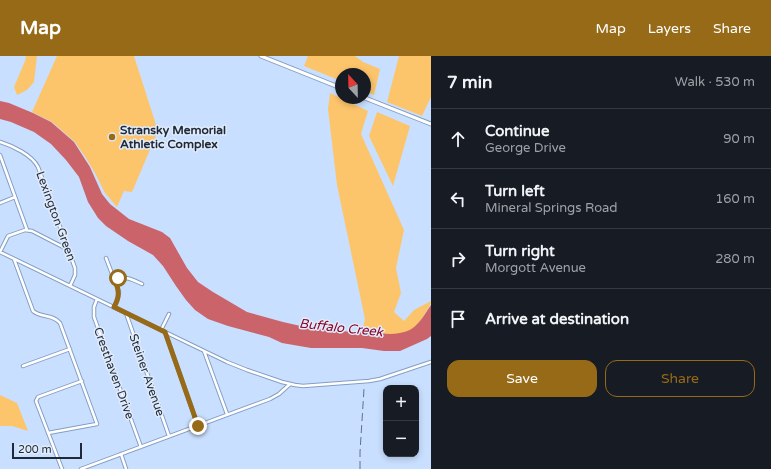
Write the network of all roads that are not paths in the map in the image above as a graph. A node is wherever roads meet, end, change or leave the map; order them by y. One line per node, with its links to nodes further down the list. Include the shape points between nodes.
1 (261, 56): 2 (main road)
2 (335, 86)
3 (371, 100): 4 (main road)
4 (431, 124)
5 (0, 142): 12 (street, Lexington Green, via 15,148 37,164)
6 (0, 155): 7 (street)
7 (1, 162): 8 (street)
8 (15, 197): 9 (street); 10 (street)
9 (0, 203)
10 (27, 230): 11 (street, via 8,236); 12 (street)
11 (0, 252): 14 (street)
12 (69, 252): 17 (street, Lexington Green, via 76,270)
13 (106, 258): 15 (street)
14 (14, 259): 17 (street); 23 (street, via 33,310 58,320)
15 (115, 280): 16 (street, via 121,277); 19 (street, via 119,295)
16 (142, 284)
17 (70, 286): 18 (street)
18 (97, 299): 19 (street); 33 (street, Cresthaven Drive, via 94,317)
19 (114, 307): 20 (street)
20 (126, 313): 22 (street); 32 (street, Steiner Avenue)
21 (169, 314): 22 (street)
22 (163, 331): 24 (street); 30 (street)
23 (70, 349): 26 (street); 27 (street)
24 (204, 351): 28 (street, via 237,367); 29 (street)
25 (431, 362): 28 (street, via 369,381 308,386)
26 (23, 366)
27 (82, 381): 31 (street, via 38,397 36,400); 31 (street, via 97,424)
28 (290, 384): 29 (street, via 270,399)
29 (227, 414): 30 (street)
30 (198, 426): 32 (street)
31 (48, 433): 35 (street)
32 (169, 436): 33 (street)
33 (141, 447): 34 (street)
34 (121, 454): 36 (street); 37 (street)
35 (62, 469)
36 (81, 469)
37 (126, 469)

